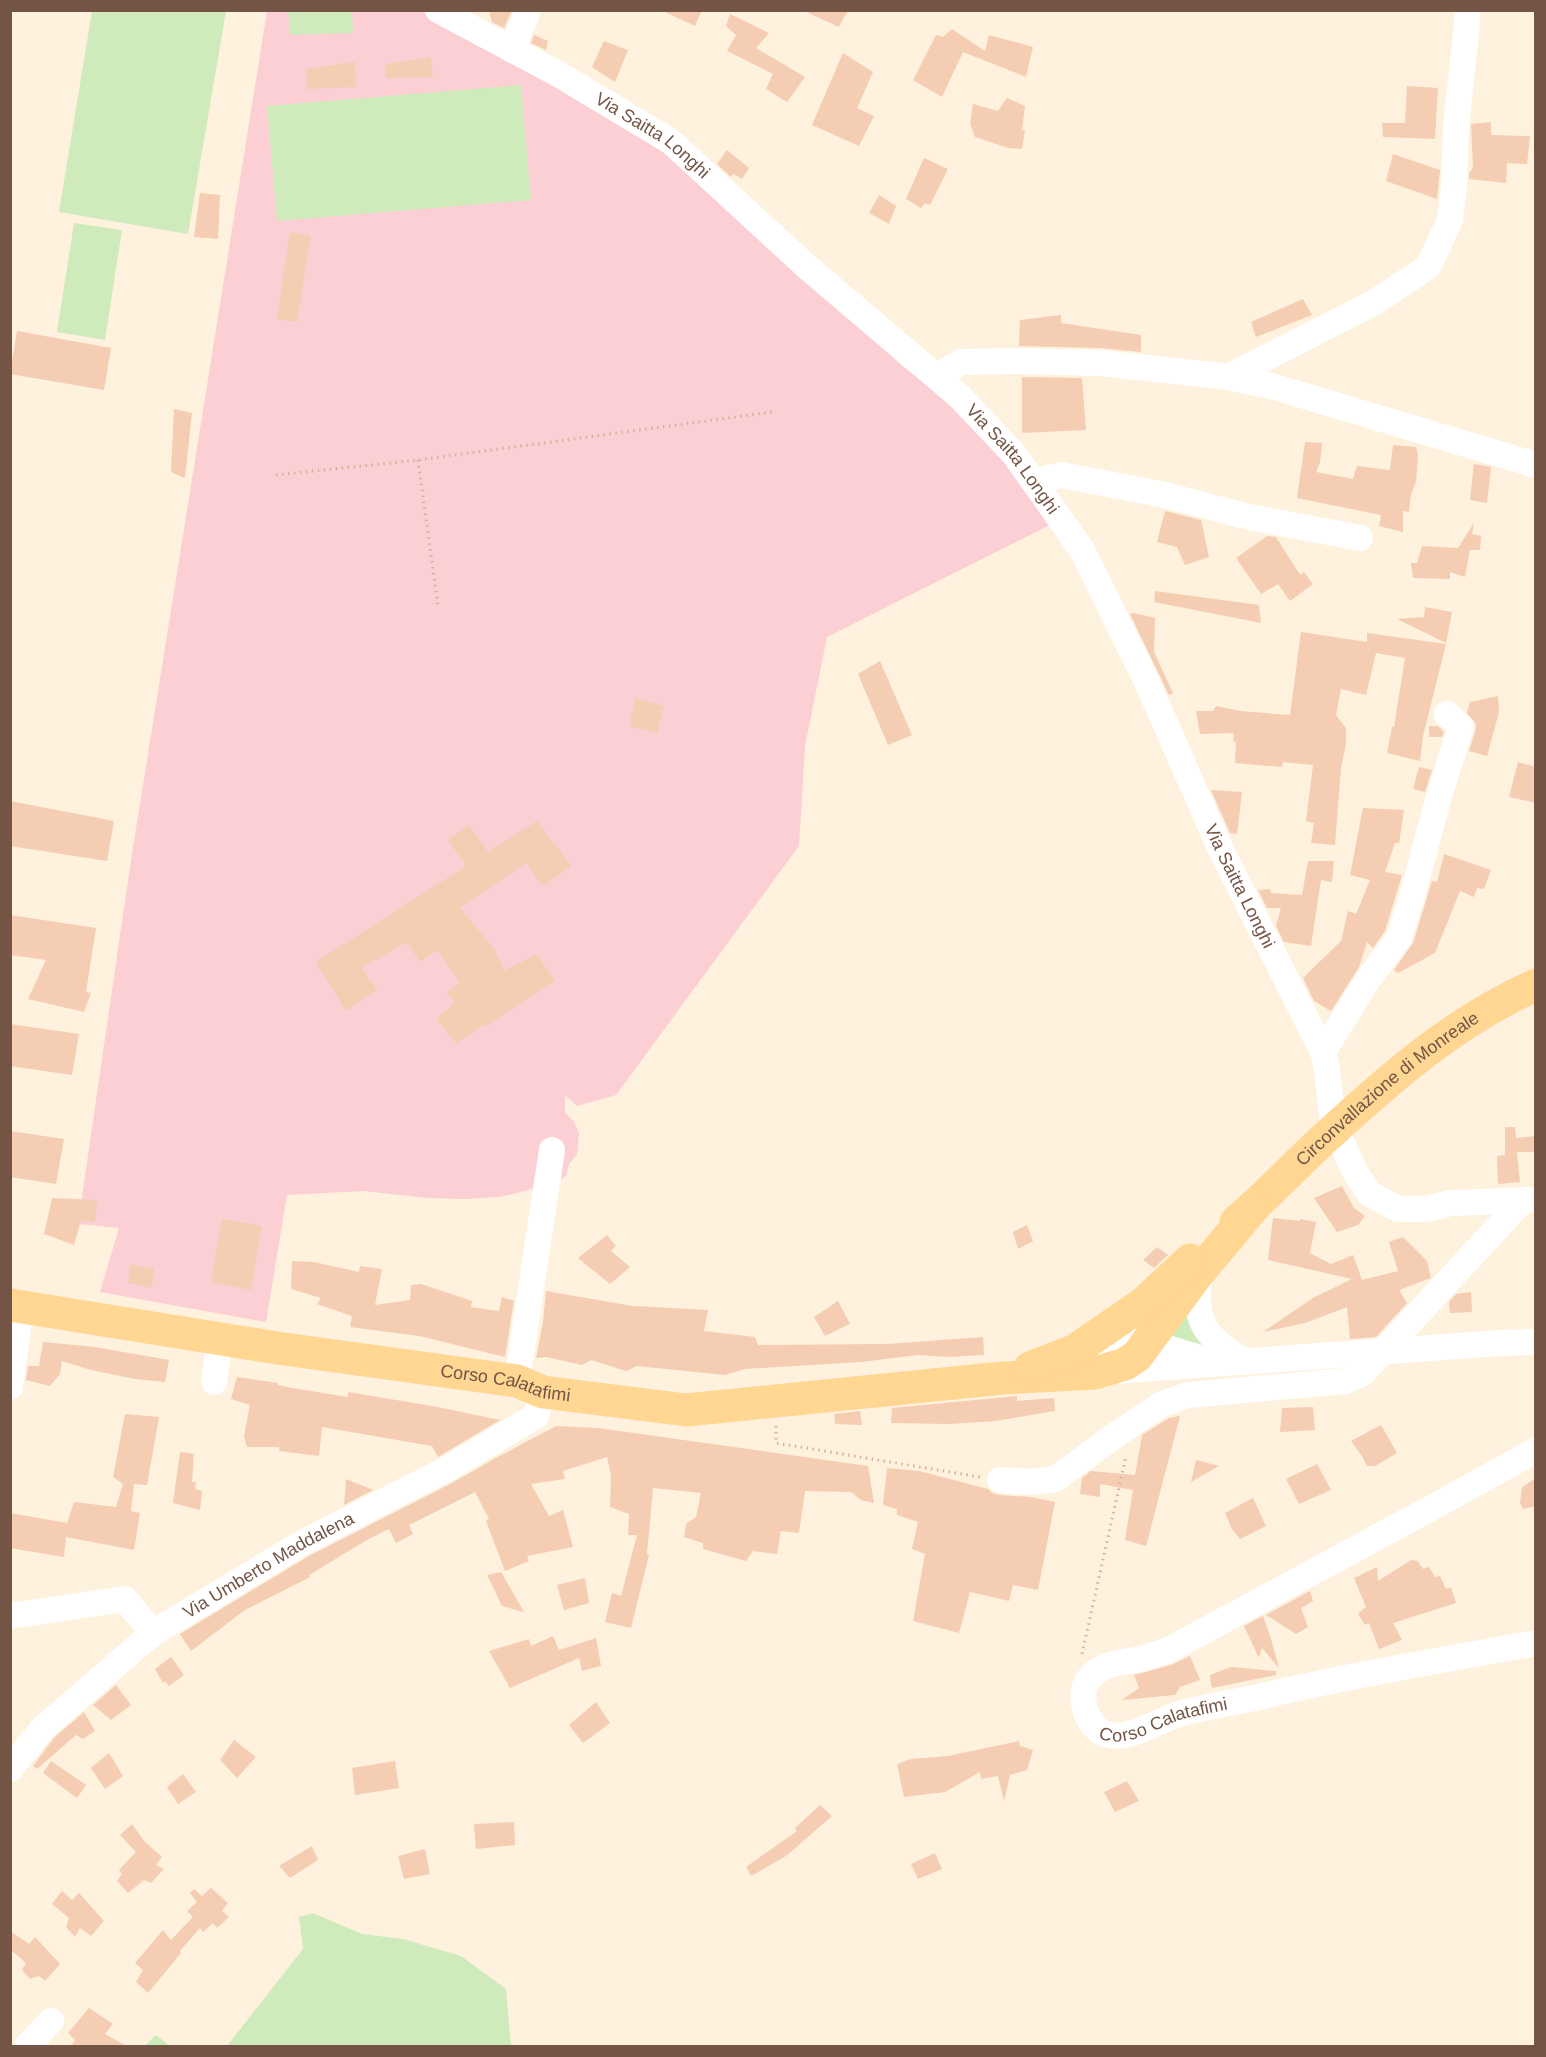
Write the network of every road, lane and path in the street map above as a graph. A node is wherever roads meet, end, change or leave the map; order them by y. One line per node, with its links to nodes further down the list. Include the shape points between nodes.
1 (438, 10): 4 (street, Via Saitta Longhi)
2 (528, 10): 4 (street)
3 (1467, 10): 6 (street, via 1450,220 1428,267 1375,302)
4 (512, 50): 5 (street, Via Saitta Longhi, via 670,141 806,266)
5 (936, 376): 6 (street, via 961,362 1014,361 1101,363); 11 (street, Via Saitta Longhi, via 1014,454)
6 (1228, 377): 9 (street, via 1271,386)
7 (772, 412): 8 (path)
8 (418, 460): 10 (path); 13 (path)
9 (1536, 465)
10 (276, 475)
11 (1033, 481): 12 (street, via 1062,475); 16 (street, Via Saitta Longhi, via 1082,549 1146,680 1222,852)
12 (1360, 538)
13 (438, 606)
14 (1447, 714): 16 (street, via 1461,727 1398,938)
15 (1536, 985): 21 (main road, Circonvallazione di Monreale, via 1469,1020 1405,1069 1325,1138)
16 (1323, 1052): 17 (street, Via Saitta Longhi)
17 (1332, 1115)
18 (1341, 1141): 20 (street, via 1370,1194 1398,1209)
19 (552, 1150): 35 (street, Via Umberto Maddalena)
20 (1529, 1200): 28 (street)
21 (1253, 1208): 22 (main road); 23 (main road)
22 (1201, 1271): 26 (main road); 30 (street, via 1197,1310 1205,1328 1216,1342)
23 (1144, 1303): 26 (street); 29 (main road)
24 (16, 1306): 25 (main road, Corso Calatafimi); 34 (street)
25 (220, 1338): 33 (street); 35 (main road, Corso Calatafimi)
26 (1147, 1342): 29 (main road, via 1125,1364); 31 (street); 32 (street, via 1158,1359)
27 (1536, 1342): 28 (street)
28 (1383, 1352): 30 (street); 36 (street, via 1363,1373 1346,1381 1188,1395 1162,1404)
29 (1085, 1362): 32 (street); 35 (main road, Corso Calatafimi, via 1003,1378 686,1410)
30 (1247, 1362): 31 (street)
31 (1221, 1363): 32 (street)
32 (1171, 1366)
33 (214, 1382)
34 (10, 1387)
35 (530, 1387): 41 (street, Via Umberto Maddalena, via 536,1416 445,1470 302,1543)
36 (1127, 1427): 39 (street, via 1055,1479); 43 (path, via 1126,1456)
37 (776, 1443): 39 (path)
38 (1536, 1450): 42 (street, Corso Calatafimi, via 1167,1651 1094,1671 1084,1686 1083,1704 1092,1723 1107,1735 1128,1736 1181,1714 1309,1684)
39 (1000, 1480)
40 (10, 1616): 41 (street, via 125,1599)
41 (153, 1633): 44 (street, Via Umberto Maddalena, via 43,1728)
42 (1536, 1643)
43 (1081, 1658)
44 (10, 1769)
45 (51, 2021): 46 (street)
46 (27, 2046)

